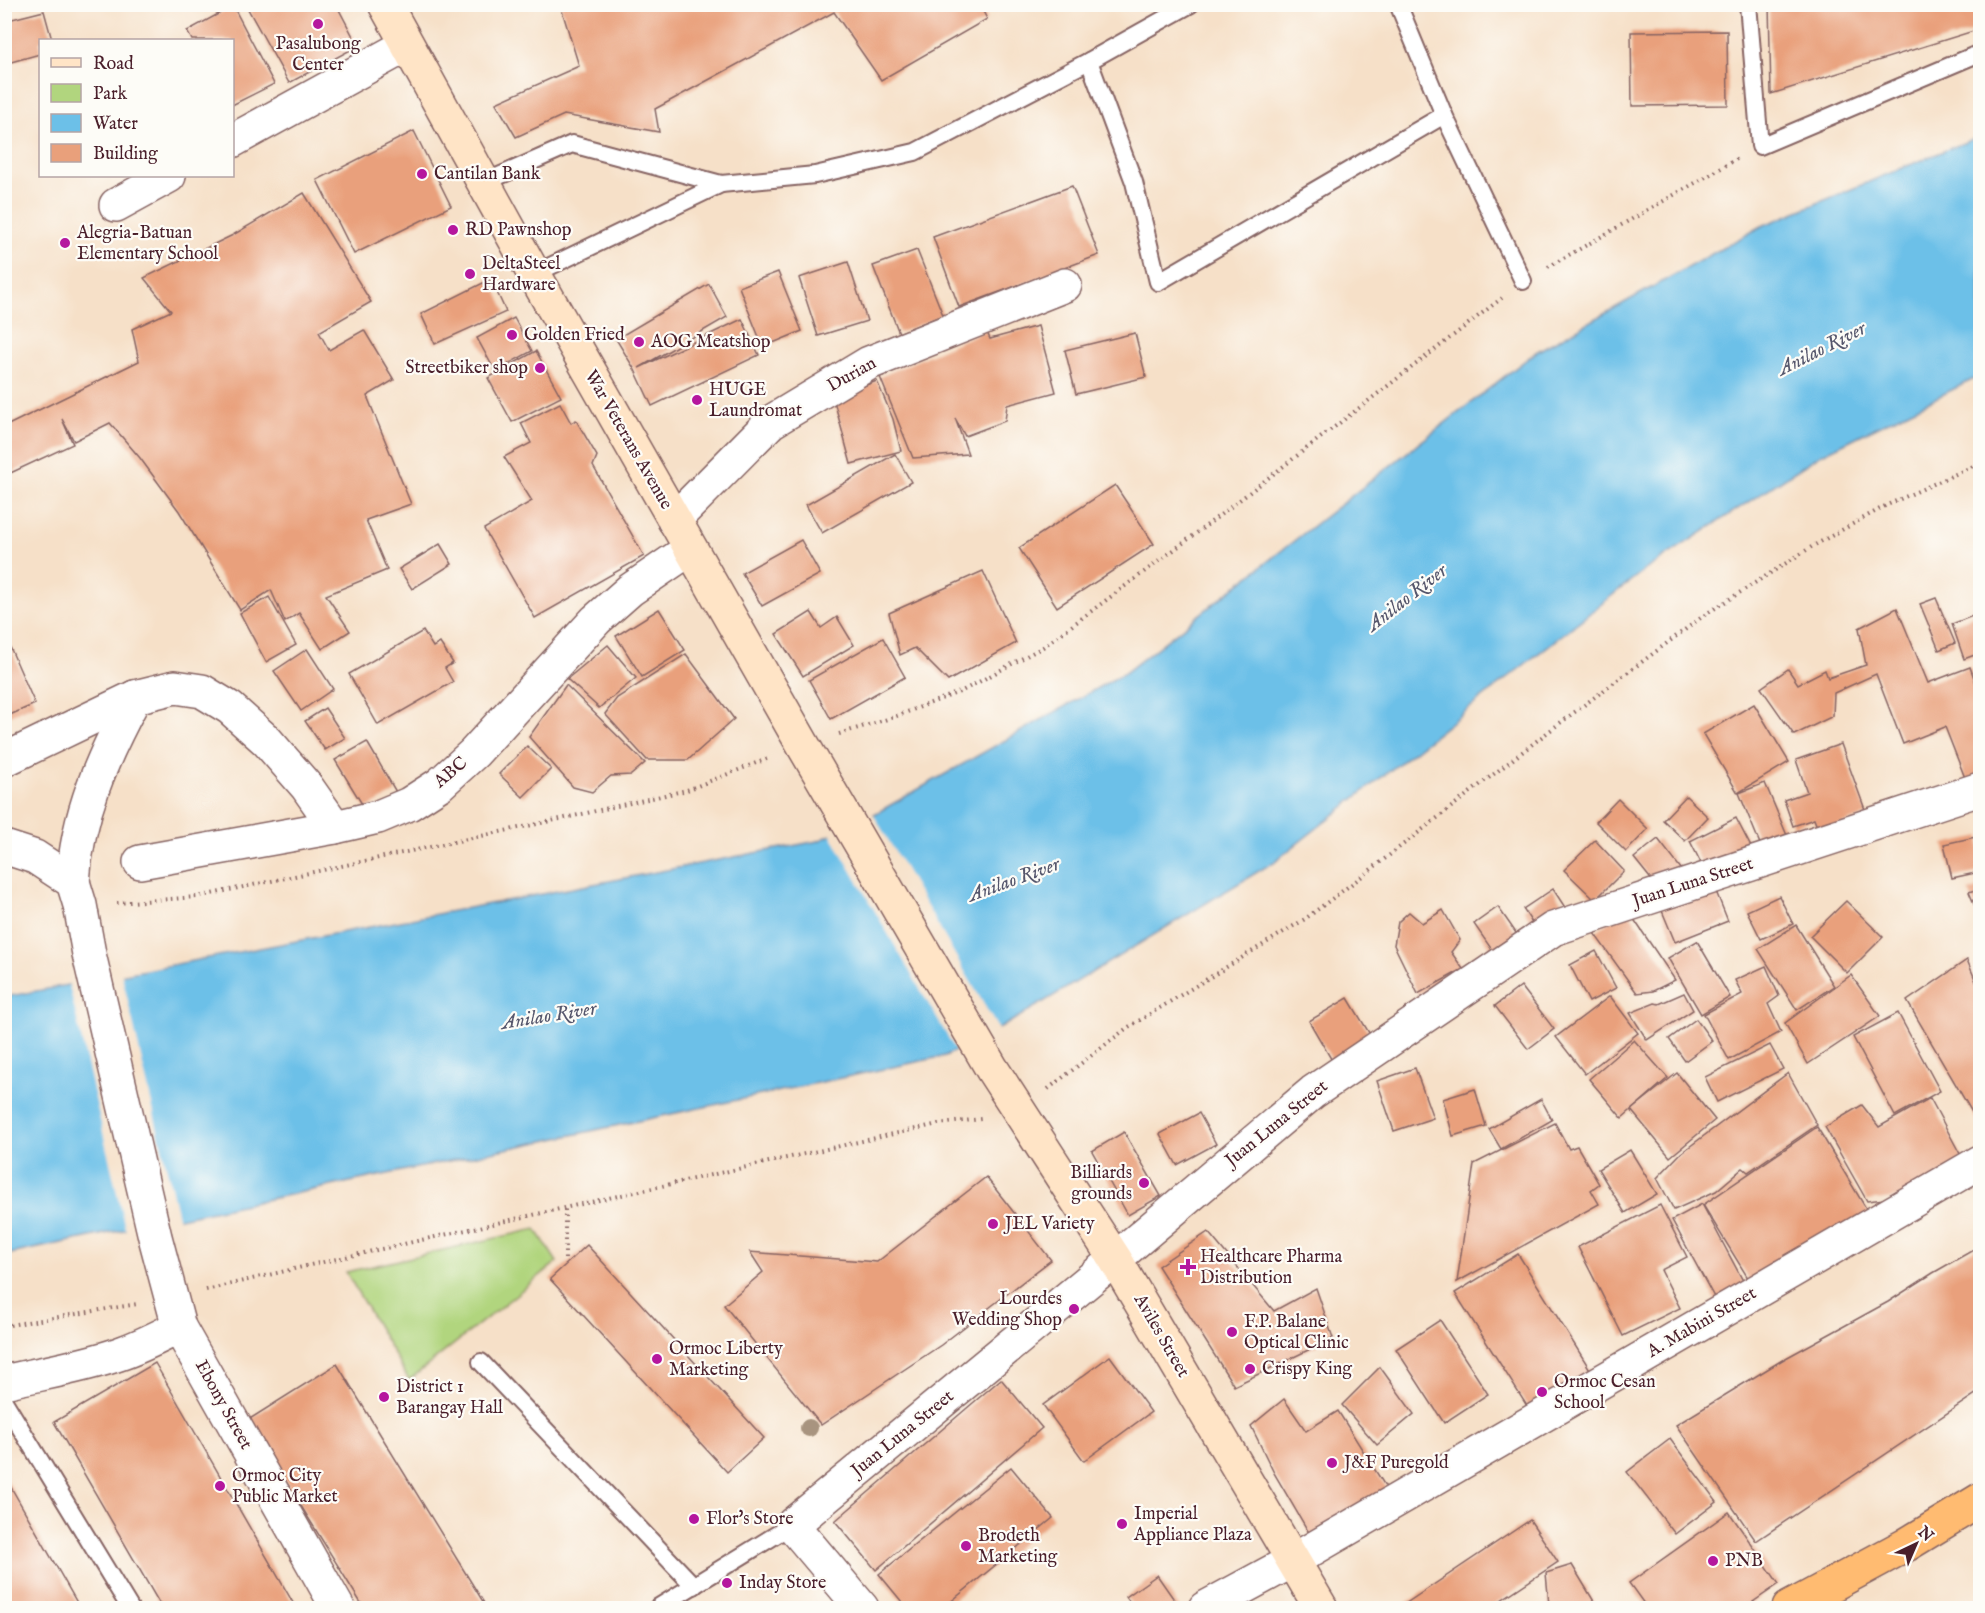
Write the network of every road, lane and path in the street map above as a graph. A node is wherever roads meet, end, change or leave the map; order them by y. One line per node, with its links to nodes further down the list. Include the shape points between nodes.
1 (385, 4): 5 (main road, War Veterans Avenue)
2 (1191, 4): 7 (lane)
3 (1398, 4): 8 (lane)
4 (1748, 4): 10 (lane)
5 (407, 45): 9 (street); 12 (main road, War Veterans Avenue)
6 (1980, 53): 10 (lane)
7 (1089, 61): 8 (lane, via 1134,182 1158,282); 13 (lane, via 915,152 815,175)
8 (1444, 115): 16 (lane)
9 (234, 140)
10 (1761, 146): 16 (path)
11 (167, 177): 14 (street)
12 (483, 183): 13 (lane, via 572,144); 15 (main road, War Veterans Avenue)
13 (721, 184): 15 (lane)
14 (116, 205)
15 (534, 274): 19 (main road, War Veterans Avenue)
16 (1523, 281): 22 (path, via 1208,525 1043,647 962,692)
17 (1065, 285): 19 (street, Durian, via 869,363 771,422)
18 (1980, 463): 30 (path, via 1877,510 1706,614 1305,919 1127,1028 1051,1088)
19 (674, 520): 20 (main road, War Veterans Avenue)
20 (690, 549): 22 (main road, War Veterans Avenue); 25 (street, ABC, via 630,590 596,620 474,753 440,784 409,804 378,817)
21 (135, 697): 23 (street); 25 (street, via 175,687 202,691 231,708 267,741); 28 (street, Ebony Street, via 104,758 79,829)
22 (803, 745): 28 (path, via 687,790 197,897); 29 (main road, War Veterans Avenue)
23 (4, 760)
24 (1980, 789): 34 (street, Juan Luna Street, via 1553,929 1313,1092)
25 (335, 827): 27 (street, ABC)
26 (4, 847): 28 (street, via 34,857)
27 (140, 862)
28 (76, 893): 35 (street, Ebony Street)
29 (992, 1069): 30 (main road, Aviles Street)
30 (1015, 1106): 32 (path, via 981,1119 938,1124); 34 (main road, Aviles Street)
31 (1980, 1162): 42 (street, A. Mabini Street)
32 (565, 1208): 33 (path); 35 (path, via 319,1263)
33 (565, 1259)
34 (1115, 1259): 41 (street, Juan Luna Street); 42 (main road, Aviles Street)
35 (175, 1313): 36 (path); 38 (street, via 143,1345 91,1363); 45 (street, Ebony Street)
36 (4, 1326)
37 (481, 1362): 43 (lane)
38 (4, 1382)
39 (4, 1401): 44 (lane)
40 (1980, 1500): 50 (highway)
41 (792, 1526): 43 (lane, Juan Luna Street); 47 (street)
42 (1292, 1561): 48 (street, A. Mabini Street); 49 (main road, Aviles Street)
43 (694, 1586): 46 (lane, Juan Luna Street)
44 (130, 1608)
45 (338, 1608)
46 (657, 1608)
47 (862, 1608)
48 (1205, 1608)
49 (1321, 1608)
50 (1789, 1608)

